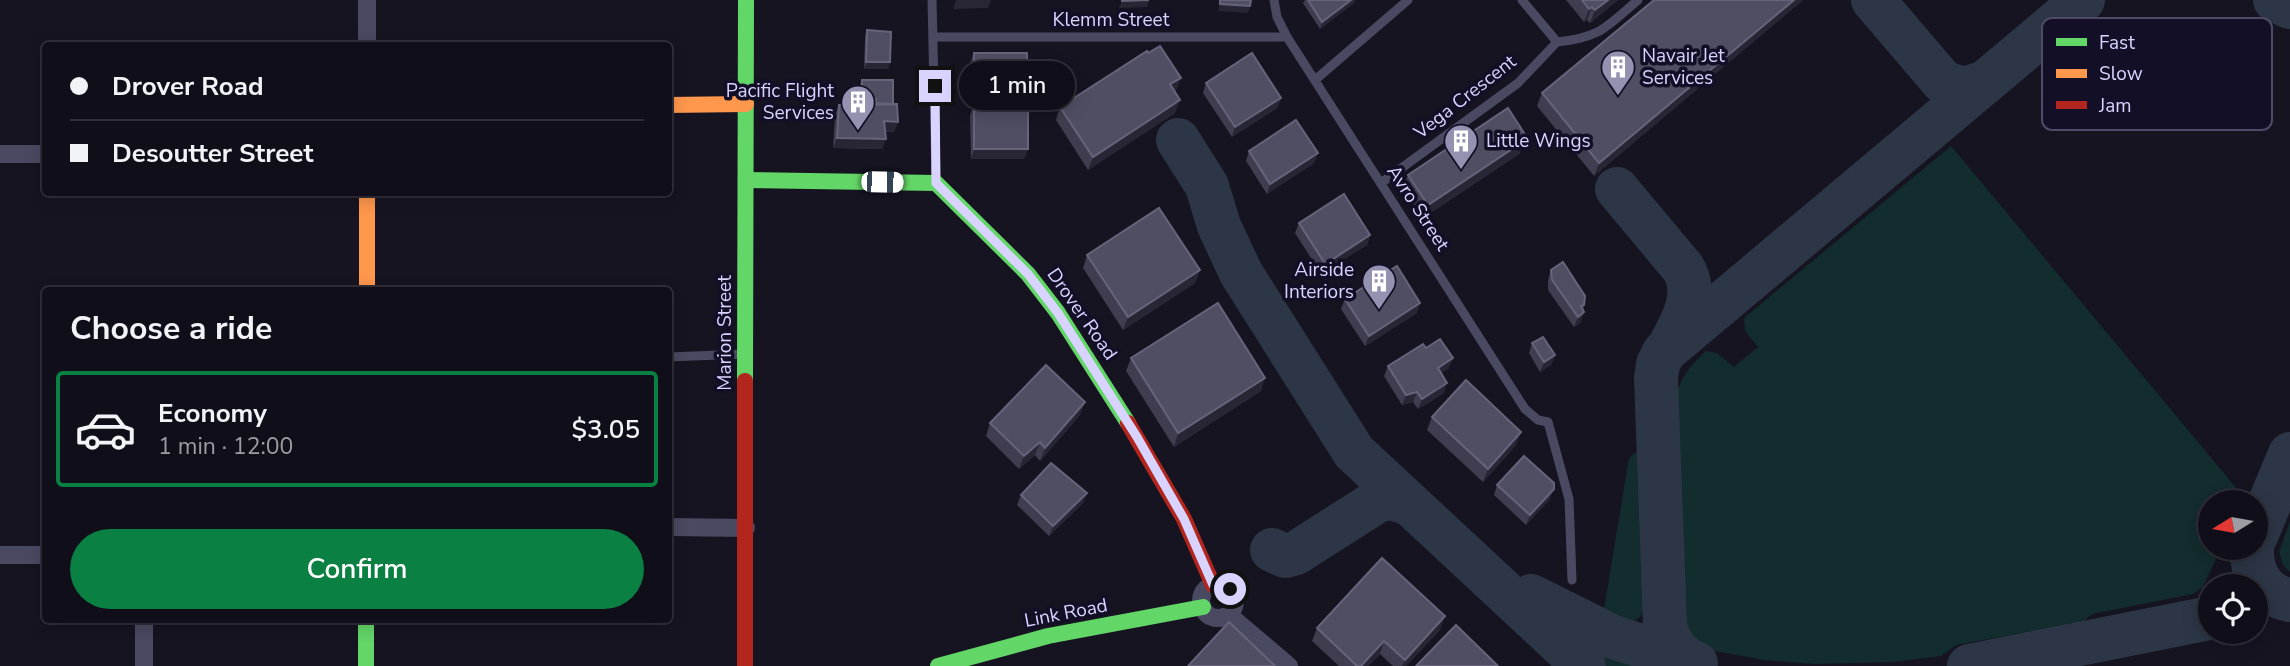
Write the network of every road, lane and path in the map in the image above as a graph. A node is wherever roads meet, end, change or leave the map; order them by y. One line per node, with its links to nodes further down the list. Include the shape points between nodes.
1 (367, 0): 11 (street)
2 (746, 0): 15 (street, Marion Street)
3 (932, 0): 9 (lane)
4 (1274, 0): 10 (lane, Avro Street)
5 (1408, 0): 8 (lane)
6 (1522, 0): 12 (lane)
7 (1638, 0): 12 (lane, via 1599,33)
8 (1396, 4): 13 (lane)
9 (934, 37): 10 (lane, Klemm Street); 19 (lane)
10 (1287, 37): 13 (lane, Avro Street)
11 (367, 42)
12 (1557, 42): 20 (lane, Vega Crescent, via 1518,83)
13 (1315, 80): 20 (lane, Avro Street)
14 (672, 104): 15 (street)
15 (746, 104): 18 (street, Marion Street)
16 (0, 154): 17 (street)
17 (42, 154)
18 (747, 180): 19 (street); 23 (street, Marion Street)
19 (936, 183): 30 (street, Drover Road, via 1028,274 1065,323 1184,519)
20 (1381, 183): 29 (lane, Avro Street, via 1525,409 1548,422 1569,499)
21 (367, 196): 22 (street)
22 (367, 287)
23 (746, 354): 24 (lane); 26 (street, Marion Street)
24 (672, 357)
25 (672, 527): 26 (street)
26 (746, 528): 37 (street, Marion Street)
27 (0, 555): 28 (street)
28 (42, 555)
29 (1572, 580)
30 (1213, 585): 31 (street, via 1205,591); 32 (street, via 1225,585 1233,593 1235,604)
31 (1203, 607): 32 (street, via 1214,617); 38 (street, Link Road, via 1048,636)
32 (1228, 615): 39 (street)
33 (144, 623): 35 (street)
34 (366, 623): 36 (street)
35 (144, 666)
36 (366, 666)
37 (745, 666)
38 (938, 666)
39 (1289, 666)

